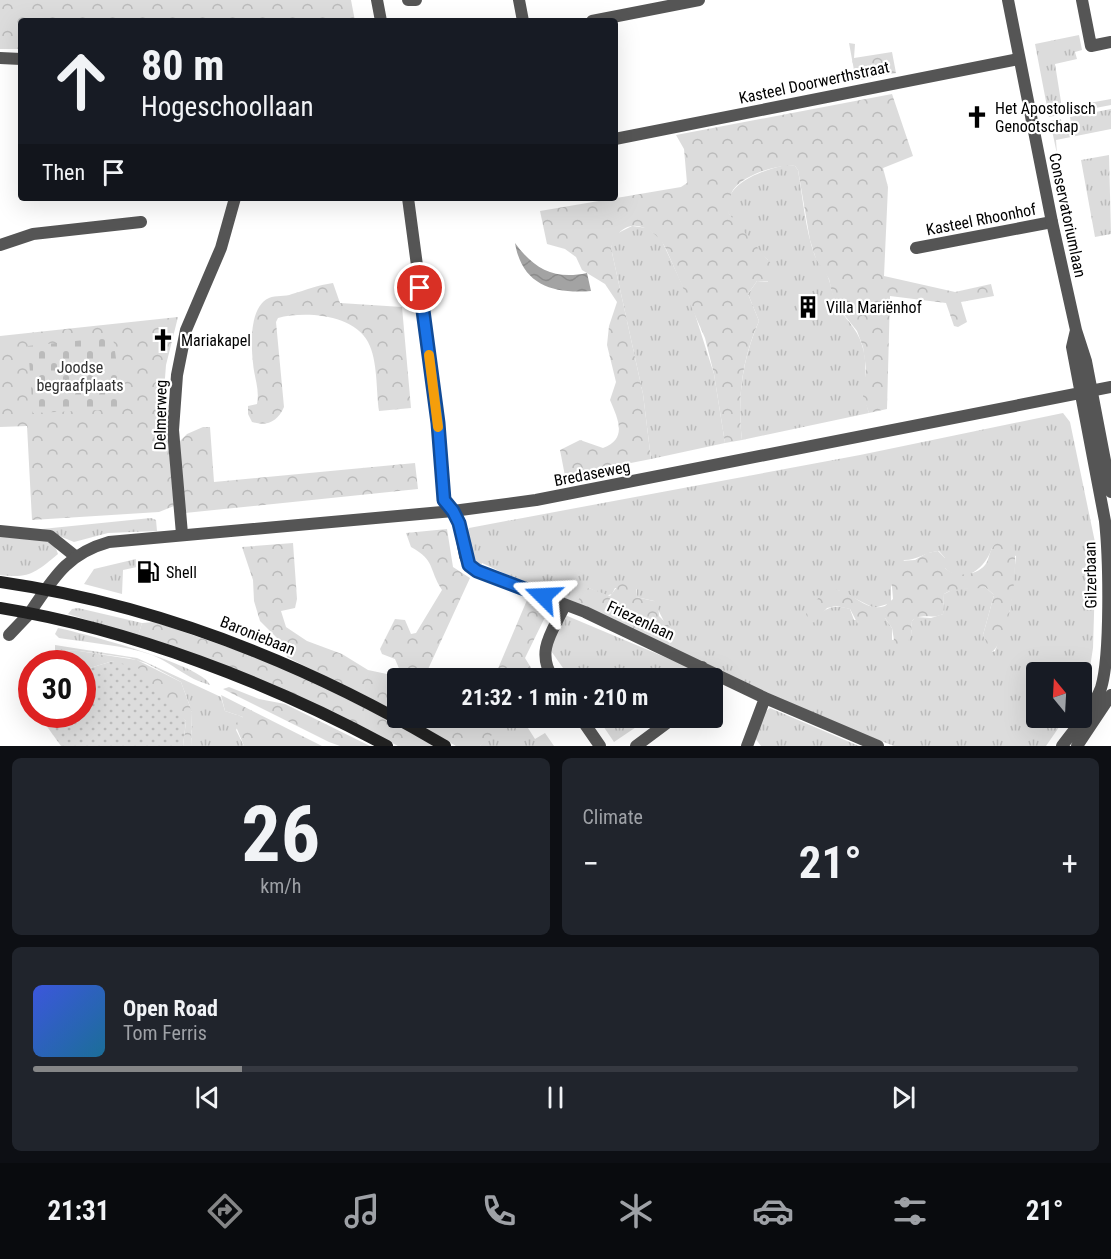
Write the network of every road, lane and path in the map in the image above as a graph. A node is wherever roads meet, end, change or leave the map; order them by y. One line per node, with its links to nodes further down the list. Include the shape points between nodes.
1 (376, 0): 8 (street)
2 (408, 0): 3 (street)
3 (416, 0)
4 (519, 0): 9 (street)
5 (699, 0): 10 (street)
6 (1008, 0): 14 (street, Conservatoriumlaan)
7 (1082, 0): 11 (street, via 1091,46)
8 (380, 18)
9 (522, 18)
10 (607, 18)
11 (1111, 42)
12 (0, 58): 13 (street)
13 (18, 59)
14 (1019, 59): 15 (street, Kasteel Doorwerthstraat); 19 (street, Conservatoriumlaan)
15 (618, 139)
16 (234, 201): 27 (street, Delmerweg, via 220,248 186,330 177,375 173,430)
17 (408, 201): 25 (street, via 438,423 444,500)
18 (141, 222): 20 (street, via 33,234)
19 (1052, 222): 21 (street, Kasteel Rhoonhof); 23 (street, Conservatoriumlaan, via 1082,344)
20 (0, 245)
21 (916, 248)
22 (1111, 387): 23 (street, Bredaseweg)
23 (1086, 392): 24 (street); 25 (street, Bredaseweg, via 536,500); 35 (street, Gilzerbaan, via 1106,530)
24 (1111, 492)
25 (453, 511): 27 (street, Bredaseweg); 31 (street, Friezenlaan, via 469,565)
26 (0, 531): 28 (street, via 50,536)
27 (182, 534): 28 (street, Bredaseweg, via 109,542)
28 (75, 556): 30 (street, Bredaseweg, via 54,574)
29 (0, 582): 30 (main road)
30 (46, 589): 33 (street, Bredaseweg); 44 (main road, Baroniebaan, via 109,602 216,635 299,669)
31 (566, 605): 36 (street, via 544,649); 37 (street, Friezenlaan)
32 (0, 608): 33 (main road)
33 (29, 614): 34 (street, Bredaseweg); 43 (main road, via 168,651 290,697)
34 (9, 635)
35 (1109, 649): 49 (street, Gilzerbaan, via 1100,691)
36 (546, 668)
37 (692, 668)
38 (723, 681): 40 (street, Friezenlaan)
39 (1111, 695): 50 (street)
40 (765, 698): 47 (street); 48 (street, Friezenlaan)
41 (588, 728): 45 (street)
42 (660, 728): 46 (street)
43 (387, 746)
44 (445, 746)
45 (600, 746)
46 (636, 746)
47 (747, 746)
48 (878, 746)
49 (1062, 746)
50 (1077, 746)

